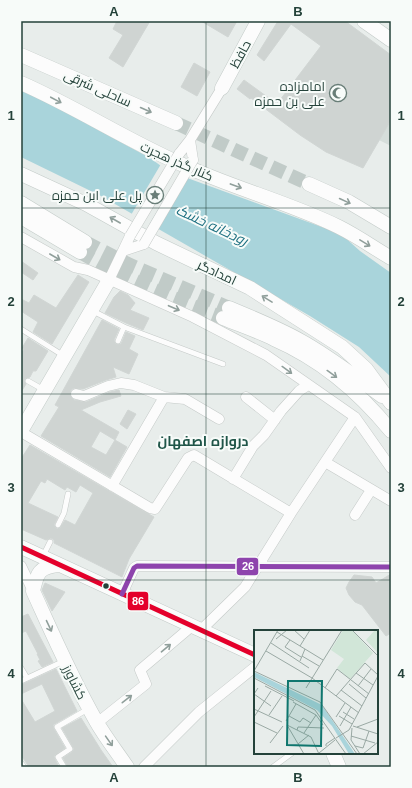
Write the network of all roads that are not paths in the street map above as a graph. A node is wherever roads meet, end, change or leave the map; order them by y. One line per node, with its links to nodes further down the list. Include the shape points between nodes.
1 (258, 21): 6 (main road, حافظ)
2 (364, 21): 3 (main road)
3 (391, 40)
4 (21, 55): 7 (main road, ساحلی شرقی, one-way to 7)
5 (21, 83): 16 (main road, کنار گذر هجرت, one-way to 16, via 151,151 201,174 339,227)
6 (222, 88): 8 (street)
7 (176, 122)
8 (190, 140): 15 (street, bridge, via 179,154); 15 (street, bridge, via 193,160 144,244)
9 (21, 174): 30 (main road, امدادگر, one-way to 9, via 366,368 342,348 250,288 156,243 86,204)
10 (309, 184): 13 (main road, one-way to 13, via 349,202)
11 (21, 203): 12 (main road, via 83,247)
12 (21, 217)
13 (391, 227)
14 (21, 237): 17 (street, one-way to 17, via 74,268 88,270)
15 (123, 251): 17 (street)
16 (391, 258)
17 (109, 280): 18 (main road); 25 (street, one-way to 25, via 207,324 266,355)
18 (91, 310): 19 (lane); 22 (main road)
19 (124, 327): 21 (lane); 23 (lane)
20 (21, 329): 22 (lane)
21 (118, 342)
22 (64, 357): 26 (main road)
23 (223, 364)
24 (28, 381): 26 (lane)
25 (308, 385): 31 (street); 33 (street)
26 (45, 391): 35 (main road)
27 (76, 394): 28 (street, via 84,396 122,383)
28 (164, 397): 32 (street, via 185,399); 39 (street)
29 (246, 397): 33 (street)
30 (391, 403): 34 (main road, one-way to 34, via 302,341 280,329 226,313 318,364 349,386)
31 (355, 417): 36 (street); 37 (street)
32 (219, 419)
33 (275, 420): 38 (street, via 253,446)
34 (391, 431)
35 (21, 432): 39 (street)
36 (325, 462): 40 (street); 43 (street)
37 (391, 468)
38 (233, 479): 39 (street, via 194,455 188,458 155,509); 43 (street)
39 (112, 486)
40 (371, 490): 42 (street); 44 (street)
41 (68, 494): 45 (lane, via 64,513)
42 (391, 502)
43 (291, 513): 51 (street)
44 (355, 515)
45 (58, 525)
46 (50, 542): 48 (lane)
47 (21, 547): 48 (main road)
48 (43, 557): 49 (main road)
49 (58, 564): 53 (main road, via 38,573); 54 (main road)
50 (21, 566): 53 (street)
51 (258, 566): 52 (street); 54 (street, via 137,566); 55 (street, via 245,587)
52 (391, 567)
53 (33, 591): 57 (main road, کشاورز, one-way to 57)
54 (122, 594): 55 (main road)
55 (196, 628): 56 (main road); 63 (street, one-way to 55, via 146,684 140,670)
56 (254, 655)
57 (65, 661): 60 (lane); 62 (main road, کشاورز)
58 (21, 668): 60 (lane)
59 (254, 668): 70 (street, via 199,712)
60 (27, 678): 61 (lane)
61 (21, 681)
62 (89, 709): 63 (main road, کشاورز); 68 (lane, via 57,728 70,749 58,757)
63 (97, 723): 69 (main road, کشاورز, one-way to 69)
64 (291, 754): 71 (lane)
65 (333, 754): 72 (main road)
66 (21, 763): 67 (lane)
67 (24, 767)
68 (64, 767)
69 (127, 767)
70 (144, 767)
71 (273, 767)
72 (339, 767)

